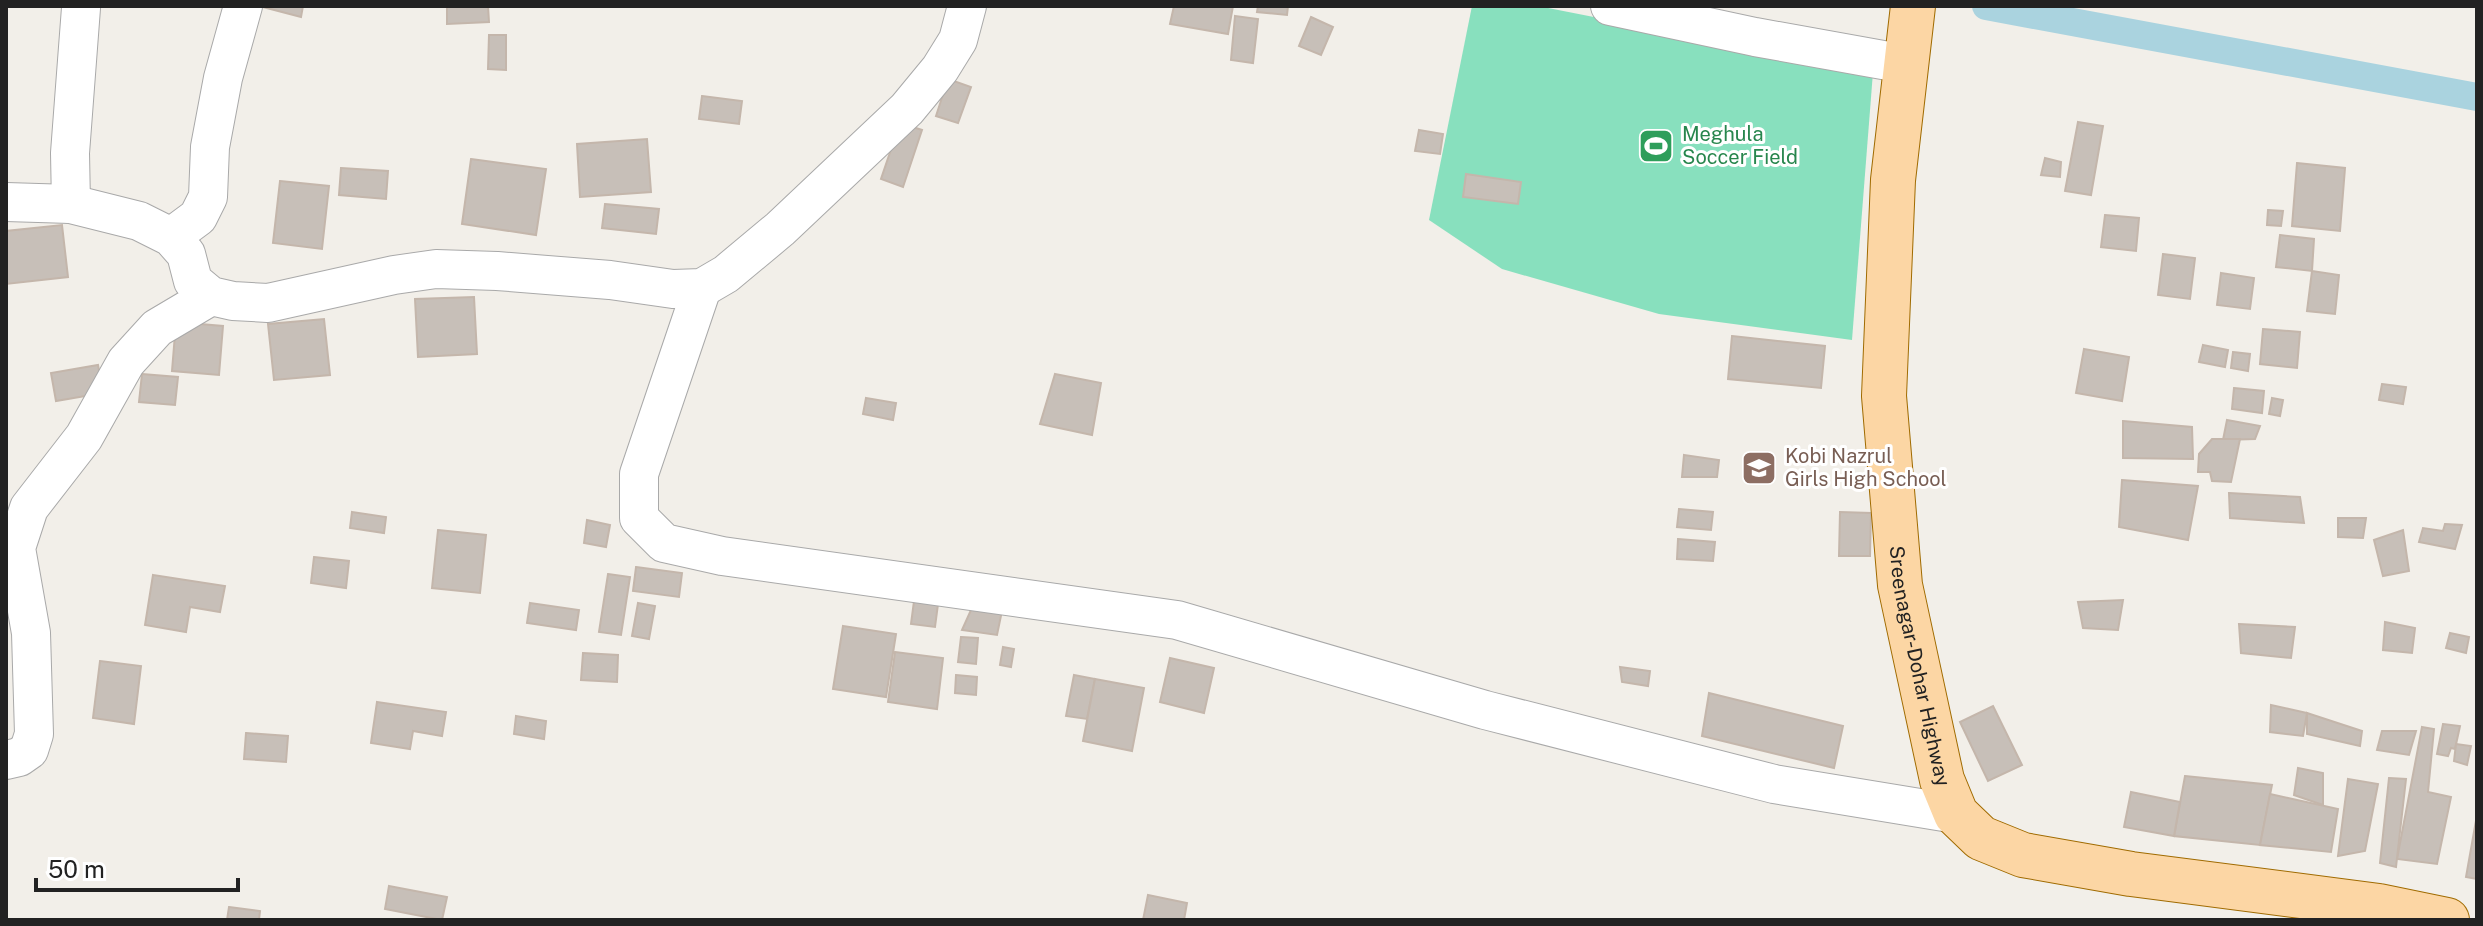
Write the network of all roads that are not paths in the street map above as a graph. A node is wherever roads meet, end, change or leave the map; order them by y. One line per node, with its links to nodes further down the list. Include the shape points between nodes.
1 (243, 6): 8 (street, via 210,147 208,197 198,217)
2 (967, 6): 9 (street, via 958,40 907,109 780,229)
3 (1610, 6): 5 (street, via 1755,37)
4 (81, 8): 7 (street)
5 (1908, 37): 12 (main road, Sreenagar-Dohar Highway, via 1893,180 1884,396 1900,585 1942,780)
6 (6, 202): 7 (street)
7 (71, 204): 8 (street, via 139,221)
8 (171, 237): 10 (street, via 186,254 193,281)
9 (702, 288): 10 (street, via 436,269 268,303); 12 (street, via 639,474 639,518 664,543 722,556 1177,620 1485,710 1774,784)
10 (211, 296): 11 (street, via 157,328 126,362 84,437 29,508 16,548 31,633 34,734 29,750)
11 (6, 760)
12 (1956, 814): 13 (main road, Sreenagar-Dohar Highway, via 1981,838 2023,855)
13 (2447, 920)

